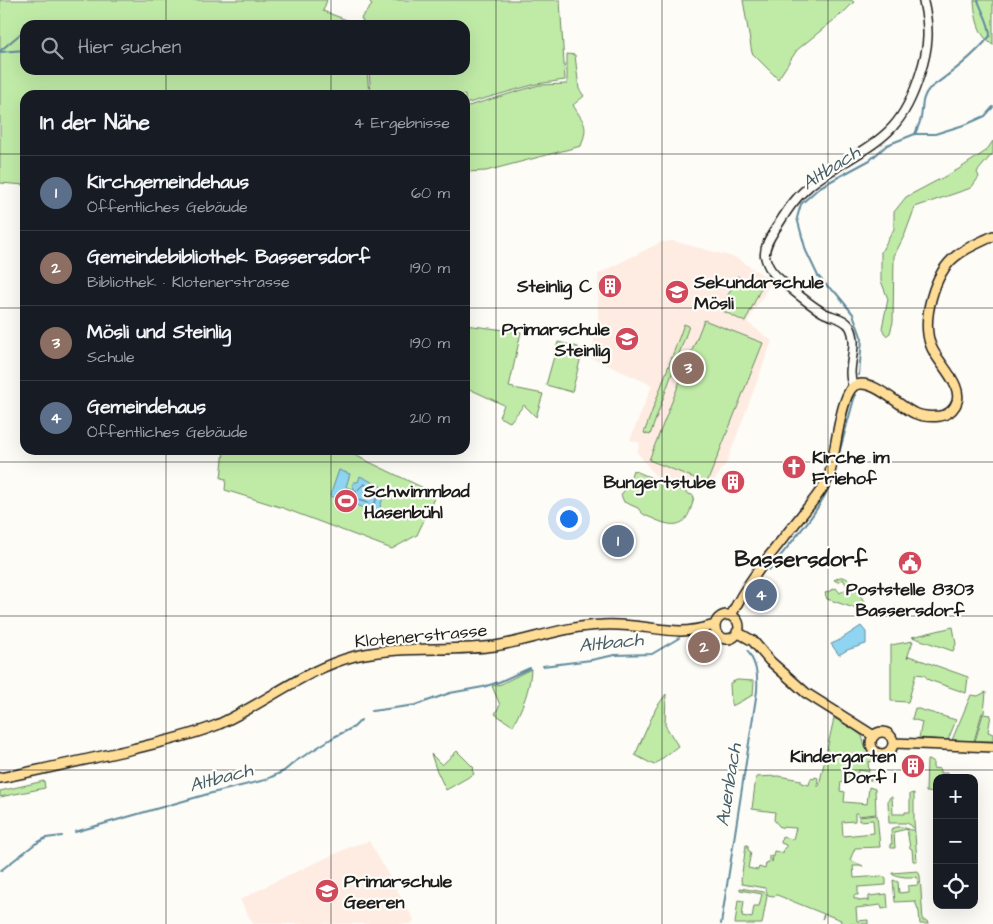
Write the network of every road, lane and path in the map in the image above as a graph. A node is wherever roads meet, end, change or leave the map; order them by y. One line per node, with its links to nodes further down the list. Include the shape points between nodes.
1 (923, 0): 3 (street, via 929,32 927,48 913,96 902,117 877,142 802,192 781,219 765,250 767,262 776,275 813,306 850,326 854,343 850,377)
2 (993, 236): 3 (main road, via 949,262 939,276 929,309 927,325 931,347 958,395 951,411 932,417 914,413 870,385)
3 (853, 386): 4 (main road, via 846,396 825,484 750,583)
4 (731, 616): 5 (main road, via 721,616); 6 (main road, via 738,624)
5 (715, 625): 6 (main road, via 716,632 724,638); 10 (main road, Klotenerstrasse, via 683,631 590,625 496,645 395,651 355,657 309,674 233,717 190,735 96,759)
6 (737, 632): 7 (main road, via 753,642 806,693)
7 (874, 736): 8 (main road, via 886,732); 8 (main road, via 872,746 878,753 887,753)
8 (894, 744): 9 (main road)
9 (993, 748)
10 (0, 778)

